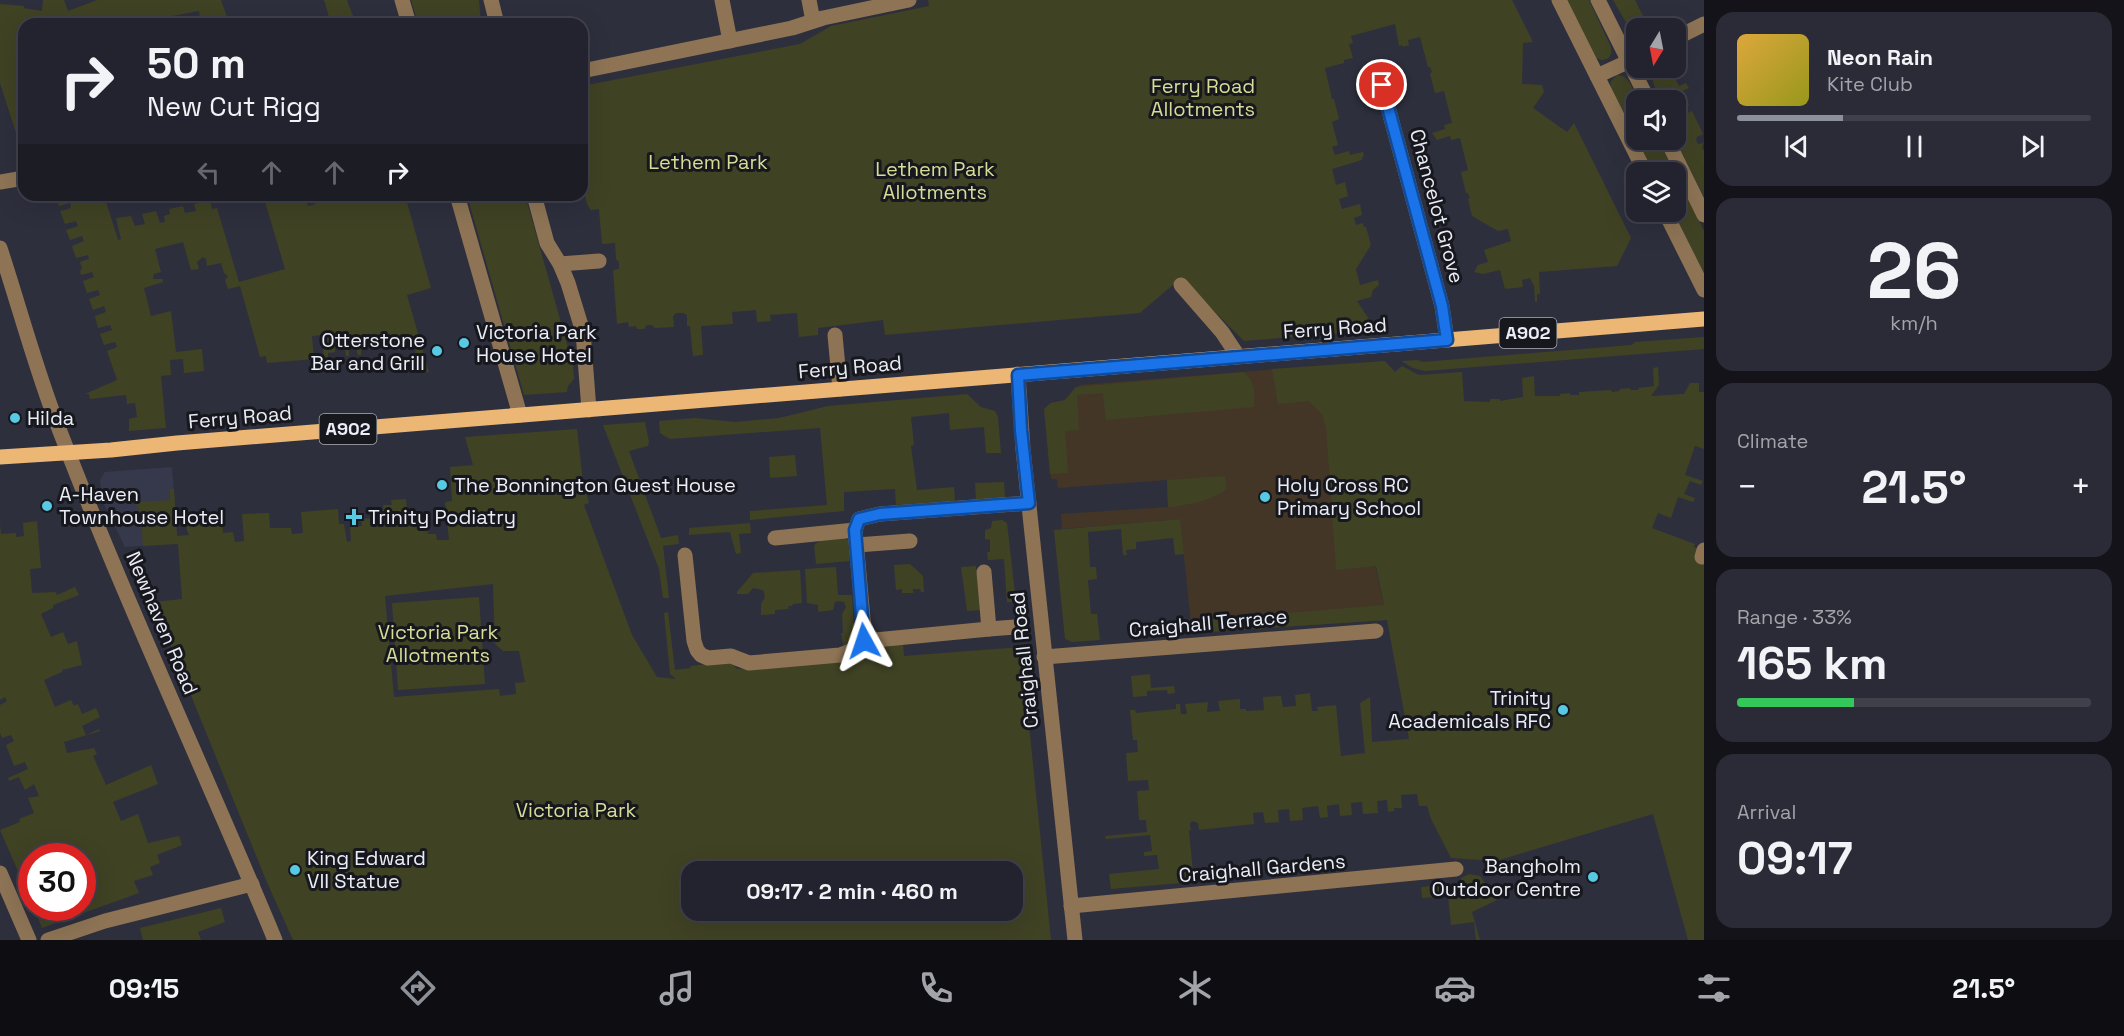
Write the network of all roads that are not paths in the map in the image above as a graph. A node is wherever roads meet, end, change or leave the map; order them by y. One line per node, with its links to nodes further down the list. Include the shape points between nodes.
1 (402, 0): 8 (street)
2 (491, 0): 9 (street)
3 (722, 0): 13 (street)
4 (809, 0): 10 (street)
5 (909, 0): 10 (street)
6 (1559, 0): 17 (street)
7 (1598, 0): 14 (street)
8 (407, 18)
9 (496, 18)
10 (813, 21): 13 (street)
11 (1704, 25): 12 (street)
12 (1686, 33)
13 (730, 41): 16 (street)
14 (1626, 49)
15 (1626, 63): 17 (street)
16 (588, 69)
17 (1597, 76): 20 (street)
18 (1382, 85): 34 (street, Chancelot Grove, via 1442,306)
19 (1672, 150): 25 (street)
20 (1640, 162)
21 (18, 179): 22 (street)
22 (0, 182)
23 (459, 201): 39 (street)
24 (536, 201): 29 (street, via 547,243)
25 (1704, 215)
26 (1670, 222): 31 (street)
27 (0, 248): 40 (street, Newhaven Road)
28 (599, 261): 29 (street)
29 (560, 264): 38 (street, via 583,332)
30 (1181, 285): 35 (street)
31 (1704, 290)
32 (1704, 319): 34 (main road, Ferry Road / A902)
33 (835, 335): 37 (street)
34 (1447, 340): 35 (main road, Ferry Road / A902)
35 (1238, 356): 36 (main road, Ferry Road / A902)
36 (1018, 375): 37 (main road, Ferry Road / A902); 42 (street, Craighall Road)
37 (840, 389): 38 (main road, Ferry Road / A902)
38 (585, 410): 39 (main road, Ferry Road / A902)
39 (520, 415): 40 (main road, Ferry Road / A902)
40 (69, 452): 41 (main road, Ferry Road / A902); 55 (street, Newhaven Road, via 138,623)
41 (0, 457)
42 (1029, 503): 44 (street, via 871,516 859,519); 52 (street, Craighall Road)
43 (775, 538): 44 (street)
44 (856, 538): 45 (street); 51 (street)
45 (910, 541)
46 (685, 555): 51 (street, via 694,641 701,655 731,656 749,663 851,652)
47 (984, 572): 49 (street)
48 (1016, 627): 49 (street)
49 (989, 629): 51 (street)
50 (1376, 631): 52 (street, Craighall Terrace)
51 (864, 641)
52 (1044, 657): 56 (street, Craighall Road)
53 (1456, 869): 56 (street, Craighall Gardens)
54 (0, 873): 57 (street)
55 (252, 884): 58 (street, via 105,921); 59 (street, Newhaven Road)
56 (1071, 906): 60 (street, Craighall Road)
57 (29, 940)
58 (48, 940)
59 (275, 940)
60 (1075, 940)

